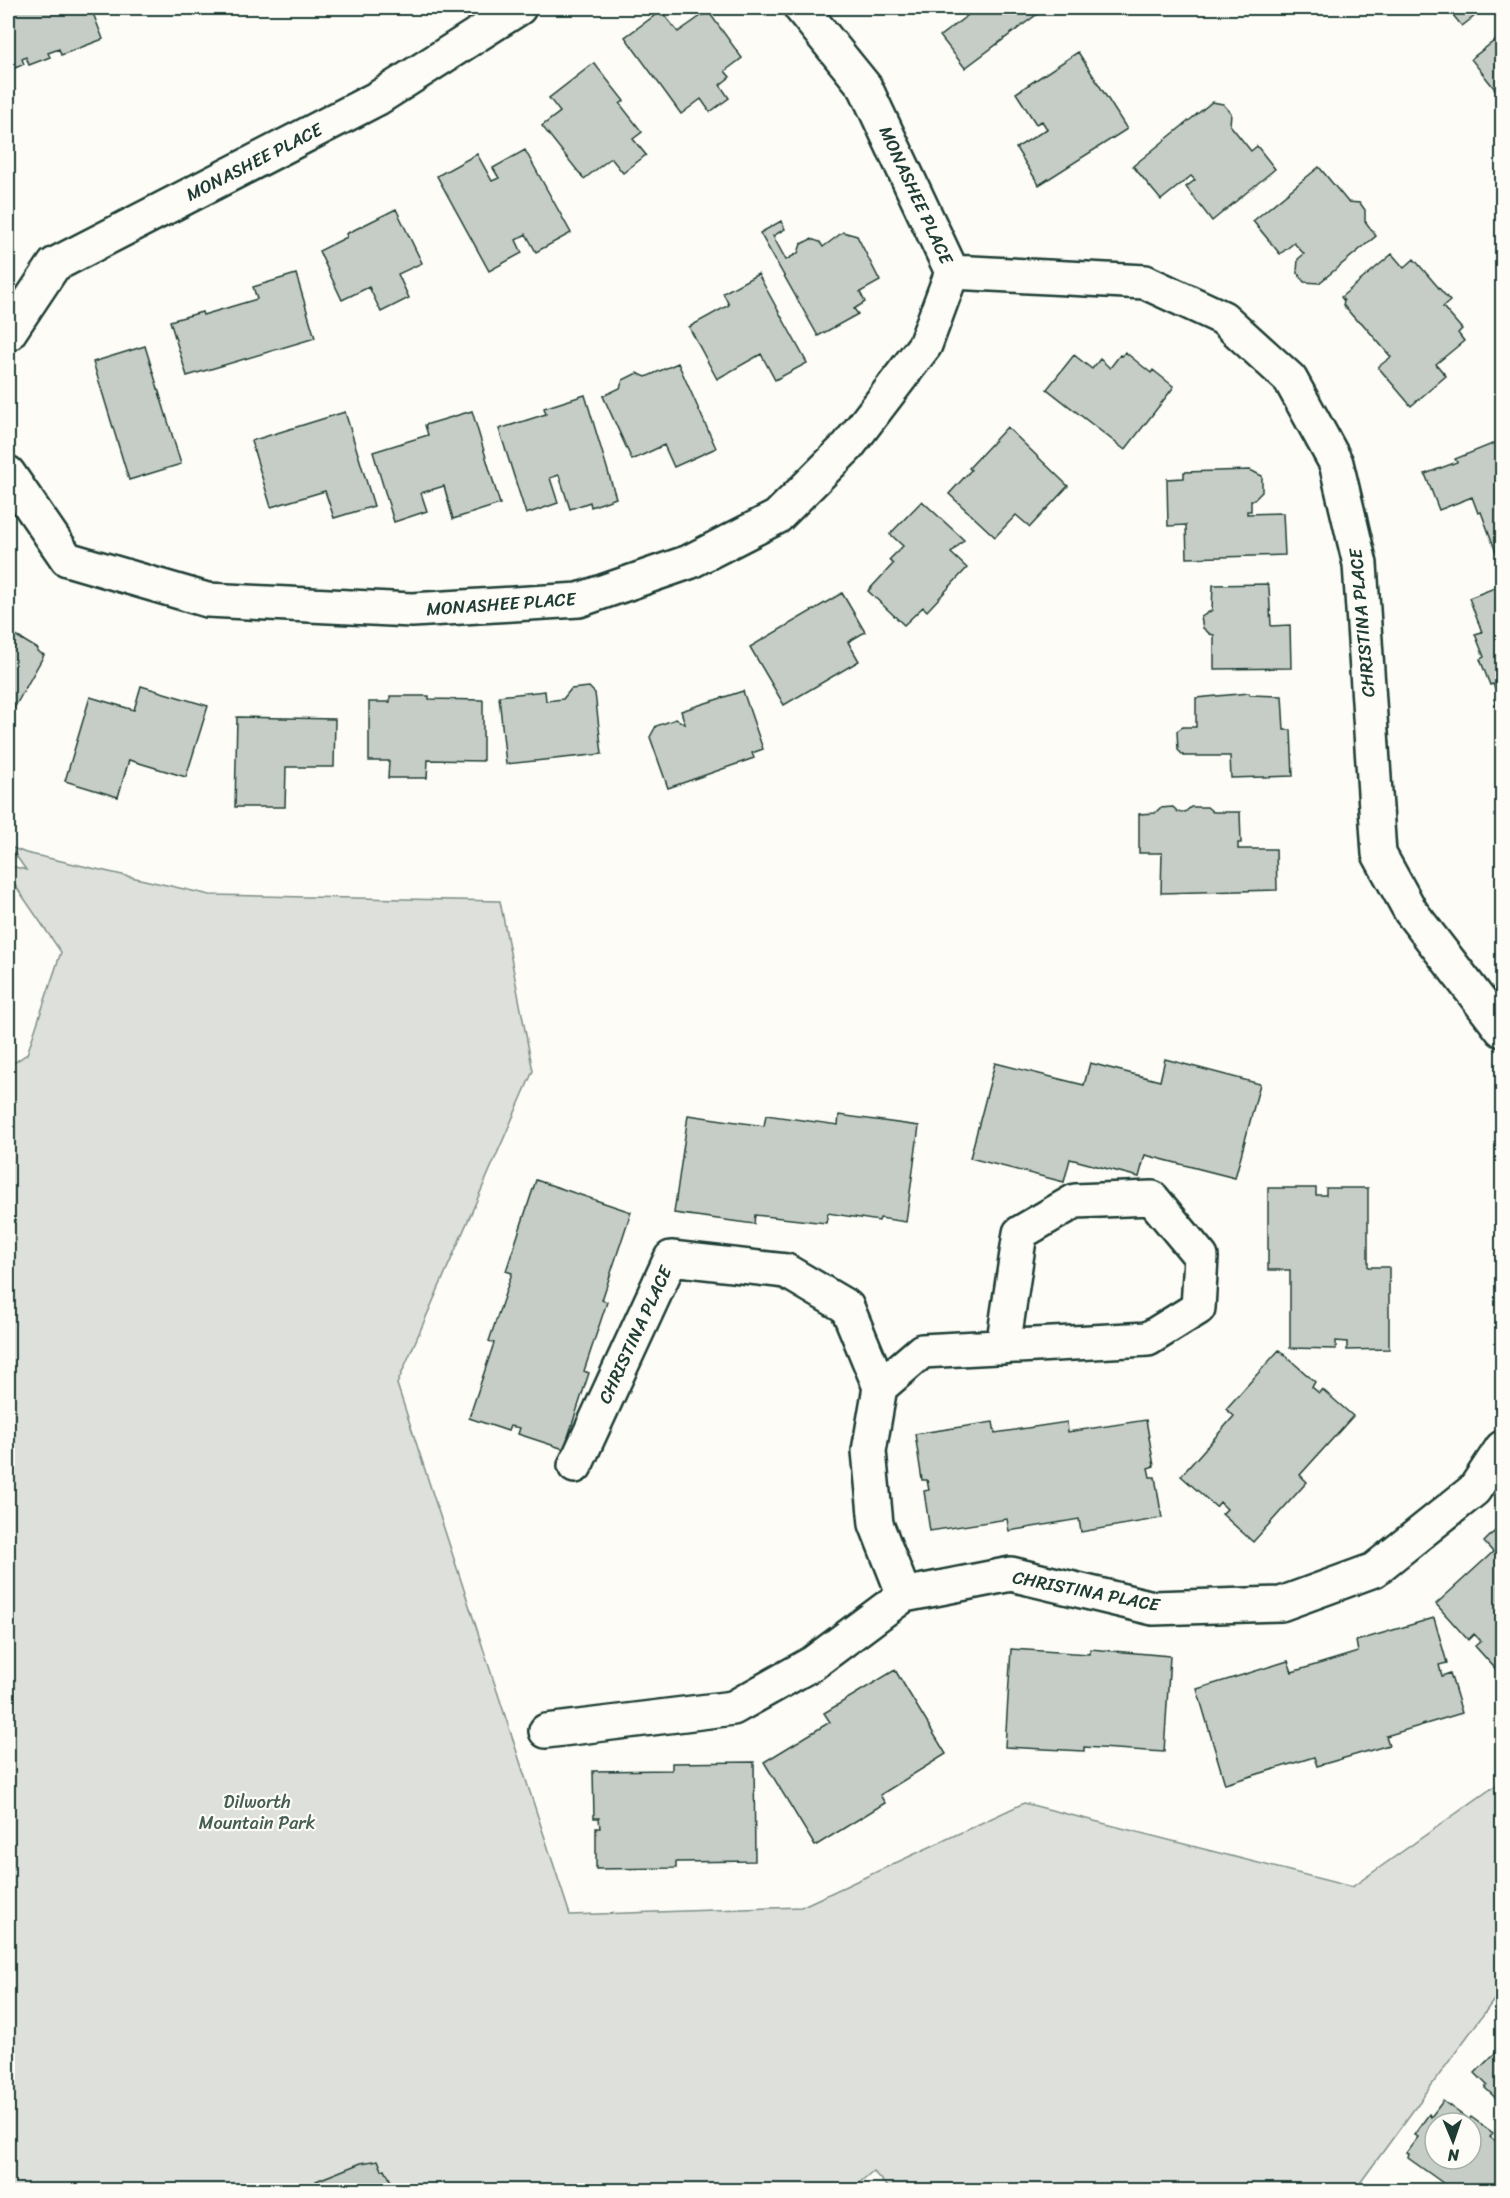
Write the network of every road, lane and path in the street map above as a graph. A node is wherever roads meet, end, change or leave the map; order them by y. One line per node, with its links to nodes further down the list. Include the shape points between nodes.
1 (519, 8): 4 (street, MONASHEE PLACE, via 378,98 54,265)
2 (801, 8): 3 (street, MONASHEE PLACE, via 865,87)
3 (952, 272): 5 (street, MONASHEE PLACE, via 925,345 848,446 777,517 689,562 579,600 412,610 207,600 67,560); 6 (street, CHRISTINA PLACE, via 1145,282 1223,318 1290,379 1335,463 1360,564 1379,854 1411,912)
4 (8, 334)
5 (8, 473)
6 (1503, 1030)
7 (1003, 1347): 7 (street, via 1148,1339 1198,1308 1201,1257 1152,1198 1075,1201 1020,1233); 8 (street, via 922,1352)
8 (880, 1388): 10 (street, CHRISTINA PLACE, via 847,1307 786,1271 671,1258); 11 (street, via 869,1451 876,1524)
9 (1503, 1448): 11 (street, CHRISTINA PLACE, via 1474,1490 1374,1570 1281,1604 1153,1608 1011,1574)
10 (575, 1466)
11 (904, 1595): 12 (street, CHRISTINA PLACE, via 813,1663 733,1708)
12 (546, 1731)

